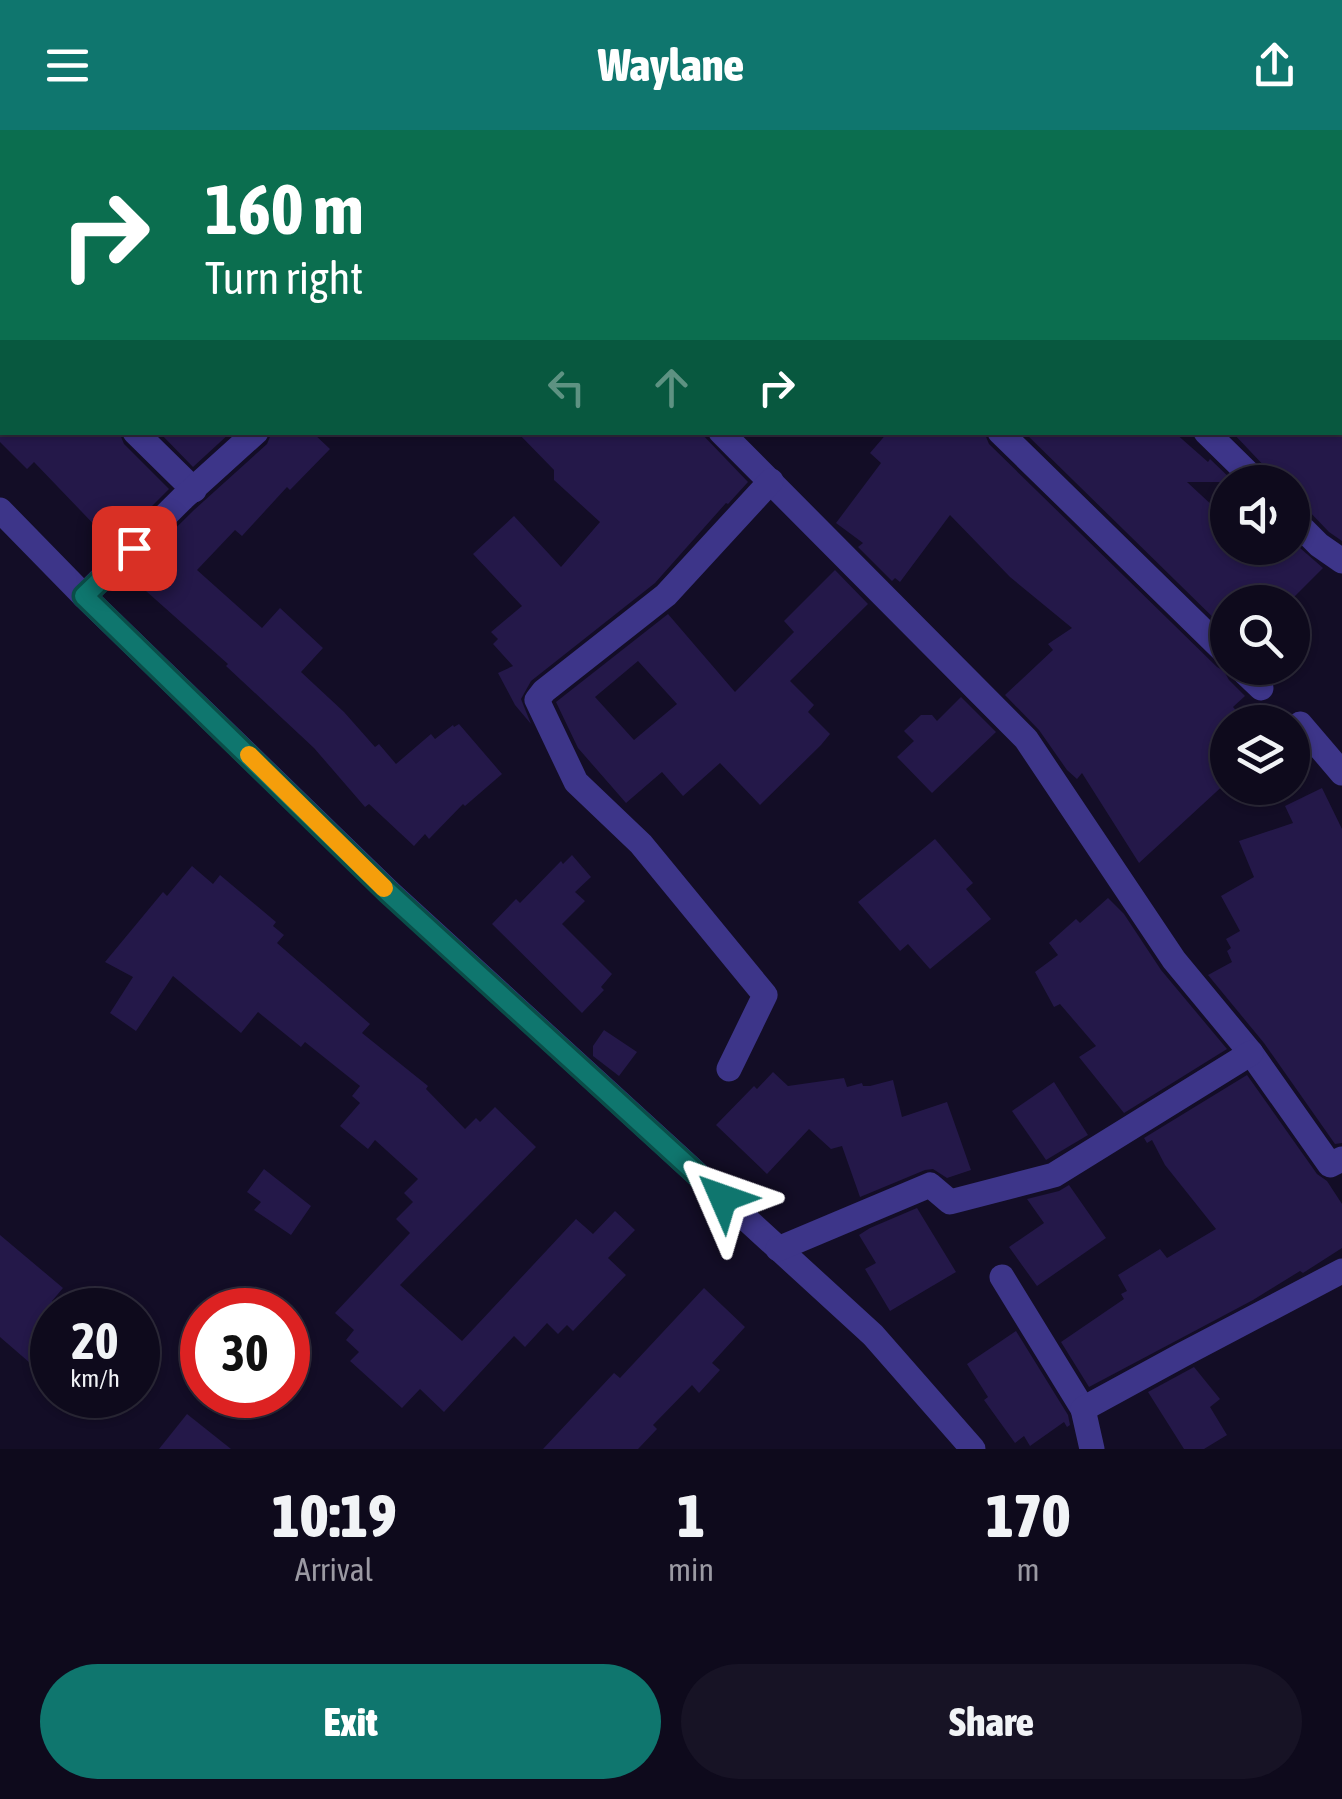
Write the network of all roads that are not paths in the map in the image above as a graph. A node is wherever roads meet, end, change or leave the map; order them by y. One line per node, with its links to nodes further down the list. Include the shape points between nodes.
1 (138, 435): 8 (street)
2 (253, 435): 8 (street)
3 (724, 435): 7 (street)
4 (1003, 435): 13 (street)
5 (1209, 435): 6 (street)
6 (1240, 465)
7 (771, 481): 18 (street, via 1026,739 1174,960); 19 (street, via 666,595 537,700 576,782 641,844 765,995)
8 (194, 490): 12 (street)
9 (0, 510): 12 (street)
10 (1310, 535): 11 (street)
11 (1342, 561)
12 (84, 596): 21 (street, via 388,892)
13 (1210, 637)
14 (1258, 685): 15 (street)
15 (1261, 688)
16 (1310, 736): 17 (street)
17 (1342, 773)
18 (1251, 1054): 20 (street, via 1330,1165); 21 (street, via 1054,1175 950,1202 930,1185)
19 (729, 1069)
20 (1342, 1160)
21 (778, 1248): 25 (street, via 874,1336)
22 (1342, 1271): 24 (street)
23 (1002, 1277): 24 (street)
24 (1084, 1410): 26 (street)
25 (973, 1449)
26 (1092, 1449)

